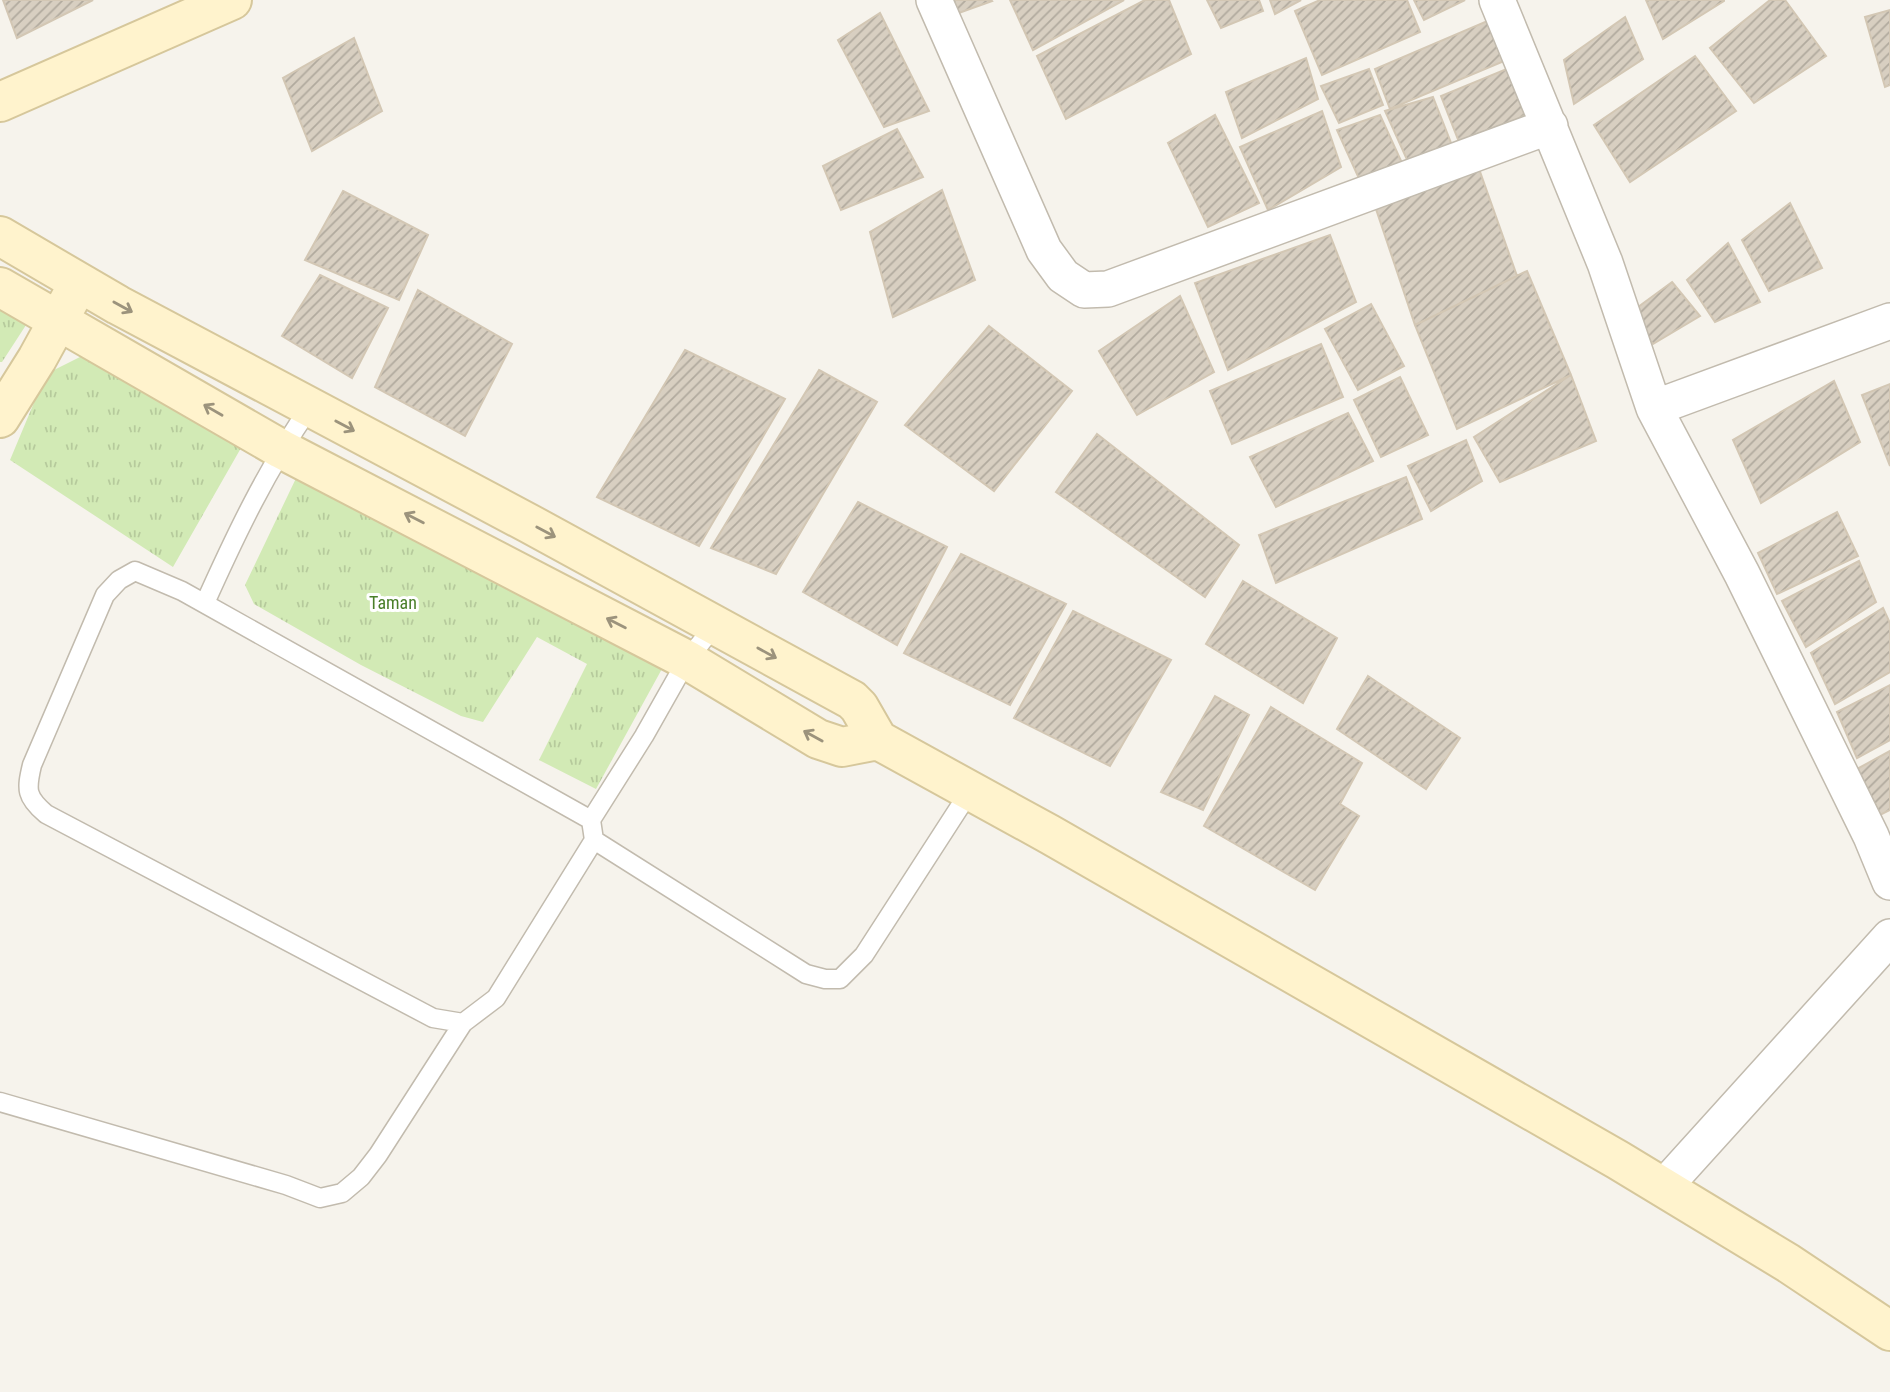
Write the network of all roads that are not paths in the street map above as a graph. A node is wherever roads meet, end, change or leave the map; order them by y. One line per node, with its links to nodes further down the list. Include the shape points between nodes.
1 (232, 0): 4 (main road)
2 (934, 0): 5 (street, via 1044,250 1063,276 1084,289 1108,289)
3 (1497, 0): 5 (street)
4 (0, 102)
5 (1550, 126): 12 (street, via 1605,263)
6 (0, 236): 7 (main road)
7 (80, 283): 9 (main road); 11 (main road, one-way to 11)
8 (0, 287): 9 (main road)
9 (57, 320): 13 (main road, via 22,368); 14 (main road, one-way to 9)
10 (1890, 321): 12 (street)
11 (310, 407): 14 (lane); 16 (main road, one-way to 16)
12 (1654, 408): 22 (street, via 1742,574)
13 (0, 418)
14 (281, 449): 15 (lane); 17 (main road, one-way to 14)
15 (205, 603): 20 (lane); 24 (lane, via 135,571 105,595 32,765 27,786 32,802 46,814 433,1018)
16 (716, 624): 17 (lane); 18 (main road, one-way to 18, via 852,700)
17 (687, 660): 18 (main road, one-way to 17, via 842,747 830,744); 20 (lane)
18 (878, 740): 19 (main road)
19 (970, 791): 21 (lane, via 873,943 840,979 806,974); 26 (main road)
20 (591, 820): 21 (lane)
21 (594, 840): 24 (lane, via 496,998)
22 (1890, 882)
23 (1890, 937): 26 (street)
24 (463, 1023): 25 (lane, via 378,1155 342,1193 320,1198)
25 (0, 1102)
26 (1663, 1188): 27 (main road)
27 (1890, 1331)

